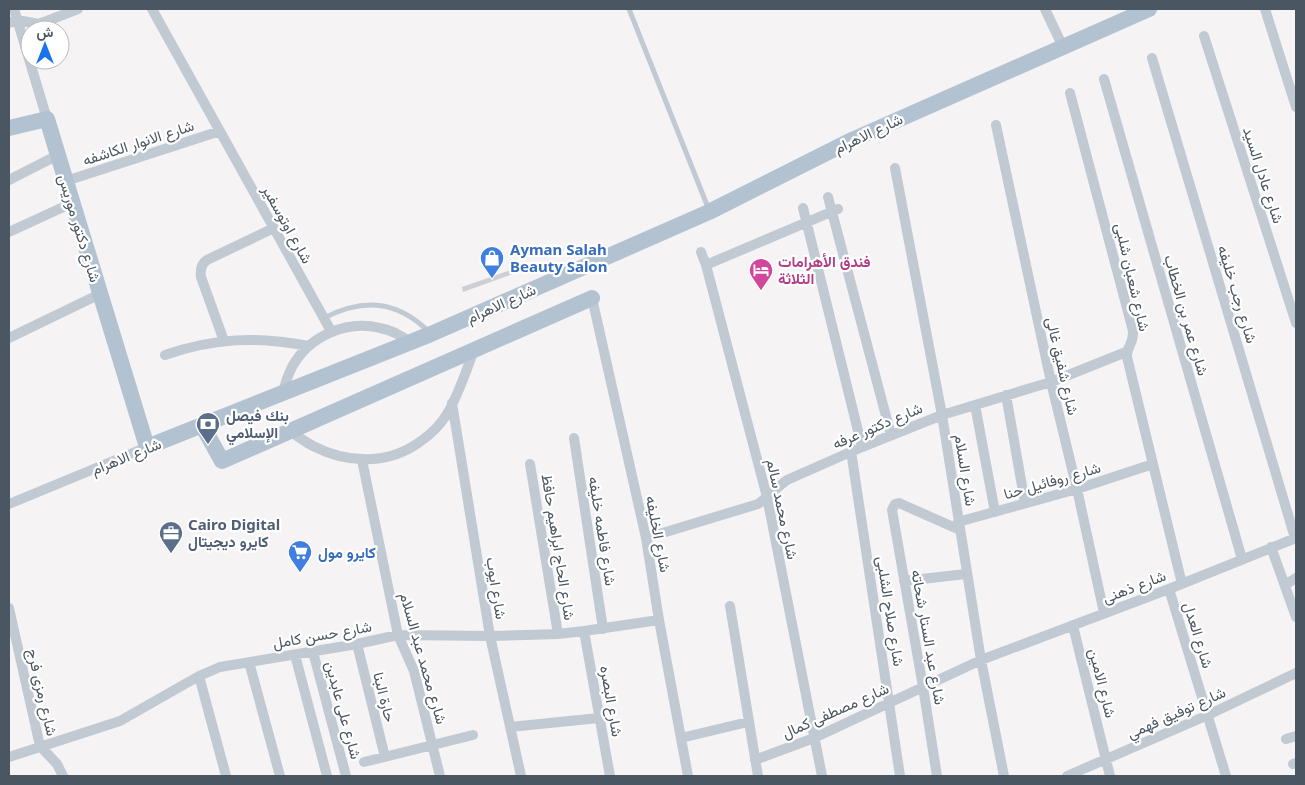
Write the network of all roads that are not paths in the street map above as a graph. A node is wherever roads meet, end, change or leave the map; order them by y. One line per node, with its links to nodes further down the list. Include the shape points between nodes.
1 (14, 9): 9 (street, شارع دكتور موريس)
2 (22, 9): 9 (street)
3 (78, 9): 9 (street, via 39,24)
4 (152, 9): 19 (street, شارع اوتوسفير)
5 (629, 9): 28 (lane)
6 (1045, 9): 11 (street)
7 (1149, 9): 11 (main road, شارع الاهرام)
8 (1266, 9): 15 (street)
9 (13, 22): 16 (street, شارع دكتور موريس)
10 (1204, 36): 37 (street, شارع عادل السيد)
11 (1063, 47): 28 (main road, شارع الاهرام, via 852,140)
12 (1152, 58): 70 (street, شارع رجب خليفه)
13 (1104, 79): 72 (street, شارع عمر بن الخطاب)
14 (1070, 93): 45 (street, شارع شعبان شلبى, via 1133,331)
15 (1296, 107)
16 (47, 119): 18 (main road); 20 (main road, شارع دكتور موريس)
17 (996, 125): 47 (street, شارع شفيق غالى)
18 (9, 128)
19 (220, 131): 23 (street, شارع الانوار الكاشفه); 30 (street, شارع اوتوسفير)
20 (58, 155): 22 (street); 23 (main road, شارع دكتور موريس)
21 (895, 168): 52 (street, شارع السلام)
22 (9, 180)
23 (66, 182): 25 (main road, شارع دكتور موريس)
24 (828, 197): 27 (street)
25 (72, 203): 31 (street); 34 (main road, شارع دكتور موريس)
26 (803, 208): 29 (street)
27 (835, 210): 29 (street); 55 (street)
28 (709, 212): 39 (main road, شارع الاهرام)
29 (807, 221): 33 (street); 58 (street)
30 (274, 228): 36 (street, شارع اوتوسفير); 41 (street, via 202,265 201,277)
31 (9, 232)
32 (701, 252): 33 (street, شارع محمد سالم)
33 (706, 265): 64 (street, شارع محمد سالم)
34 (100, 294): 40 (street); 57 (main road, شارع دكتور موريس)
35 (592, 298): 44 (main road); 69 (street, شارع الخليفه)
36 (324, 318): 38 (street, شارع اوتوسفير); 39 (lane, via 355,306 389,307 419,322)
37 (1296, 323)
38 (331, 332): 42 (street, via 364,325 397,334); 43 (street)
39 (431, 334): 42 (main road, شارع الاهرام)
40 (9, 336)
41 (224, 341): 43 (street, via 258,340); 46 (street)
42 (411, 343): 48 (main road, شارع الاهرام)
43 (308, 346): 48 (street, via 292,368)
44 (474, 350): 50 (street); 54 (main road)
45 (1126, 352): 47 (street, شارع دكتور عرفه); 62 (street, شارع شعبان شلبى)
46 (165, 355)
47 (1051, 382): 49 (street, شارع دكتور عرفه); 63 (street, شارع شفيق غالى)
48 (283, 393): 53 (main road, شارع الاهرام)
49 (1006, 394): 51 (street, شارع دكتور عرفه); 65 (street)
50 (452, 403): 60 (street, via 440,424 413,447 397,455); 89 (street, شارع ايوب)
51 (975, 405): 52 (street, شارع دكتور عرفه); 67 (street)
52 (942, 414): 55 (street, شارع دكتور عرفه); 68 (street, شارع السلام)
53 (202, 426): 54 (main road, via 222,462); 57 (main road, شارع الاهرام)
54 (290, 432): 60 (street, via 313,446)
55 (891, 435): 58 (street, شارع دكتور عرفه)
56 (574, 438): 85 (street, شارع فاطمه خليفه)
57 (147, 447): 66 (street, شارع الاهرام)
58 (862, 447): 59 (street, شارع دكتور عرفه)
59 (851, 451): 64 (street, شارع دكتور عرفه, via 787,480); 98 (street, شارع صلاح الشلبى)
60 (362, 460): 88 (street, شارع محمد عبد السلام)
61 (530, 464): 87 (street, شارع الحاج ابراهيم حافظ)
62 (1153, 464): 63 (street, شارع روفائيل حنا); 76 (street, شارع شعبان شلبى)
63 (1077, 489): 65 (street, شارع روفائيل حنا); 81 (street, شارع شفيق غالى)
64 (768, 497): 69 (street, شارع دكتور عرفه, via 758,504); 106 (street, شارع محمد سالم)
65 (1025, 503): 67 (street, شارع روفائيل حنا)
66 (9, 504)
67 (995, 512): 68 (street, شارع روفائيل حنا)
68 (959, 526): 73 (street, شارع السلام); 75 (street, شارع عبد الستار شحاته, via 900,503 895,504 892,510)
69 (646, 538): 83 (street, شارع الخليفه)
70 (1296, 538): 71 (street, شارع ذهنى)
71 (1271, 548): 72 (street, شارع ذهنى); 77 (street)
72 (1242, 559): 76 (street, شارع ذهنى)
73 (966, 574): 75 (street); 93 (street, شارع السلام)
74 (1296, 578): 77 (street)
75 (904, 581): 97 (street, شارع عبد الستار شحاته)
76 (1182, 584): 78 (street, شارع ذهنى)
77 (1284, 585): 82 (street)
78 (1169, 589): 81 (street, شارع ذهنى); 99 (street, شارع العدل)
79 (730, 606): 101 (street)
80 (9, 608): 109 (street, شارع رمزى فرج)
81 (1104, 613): 84 (street, شارع ذهنى)
82 (1296, 617)
83 (659, 620): 85 (street, شارع حسن كامل); 105 (street, شارع الخليفه)
84 (1073, 626): 93 (street, شارع ذهنى); 113 (street, شارع الامين)
85 (603, 629): 86 (street, شارع حسن كامل)
86 (584, 631): 87 (street, شارع حسن كامل); 100 (street, شارع البصره)
87 (558, 634): 89 (street, شارع حسن كامل)
88 (398, 635): 89 (street, شارع حسن كامل); 90 (street, شارع حسن كامل); 108 (street, شارع محمد عبد السلام, via 414,670)
89 (490, 636): 102 (street, شارع ايوب)
90 (357, 644): 91 (street, شارع حسن كامل); 111 (street, حارة البنا)
91 (313, 652): 92 (street, شارع حسن كامل); 119 (street, شارع على عابدين)
92 (296, 655): 94 (street, شارع حسن كامل); 118 (street)
93 (981, 660): 97 (street, شارع مصطفى كمال); 128 (street, شارع السلام)
94 (249, 662): 96 (street, شارع حسن كامل, via 220,667); 117 (street)
95 (1296, 673): 99 (street, شارع توفيق فهمي)
96 (199, 676): 109 (street, شارع حسن كامل, via 120,721); 116 (street)
97 (923, 686): 98 (street, شارع مصطفى كمال); 127 (street, شارع عبد الستار شحاته)
98 (890, 702): 106 (street, شارع مصطفى كمال); 126 (street, شارع صلاح الشلبى)
99 (1208, 715): 113 (street, شارع توفيق فهمي); 131 (street, شارع العدل)
100 (599, 718): 102 (street); 122 (street, شارع البصره)
101 (748, 722): 105 (street); 112 (street)
102 (510, 727): 121 (street, شارع ايوب)
103 (473, 735): 108 (street)
104 (1296, 736): 107 (street)
105 (680, 738): 123 (street, شارع الخليفه)
106 (814, 738): 112 (street, شارع مصطفى كمال); 125 (street, شارع محمد سالم)
107 (1286, 739)
108 (433, 745): 111 (street); 120 (street, شارع محمد عبد السلام)
109 (40, 746): 110 (street, شارع حسن كامل); 115 (street, شارع رمزى فرج)
110 (9, 757)
111 (385, 757): 114 (street)
112 (755, 760): 124 (street)
113 (1106, 760): 129 (street, شارع توفيق فهمي); 130 (street, شارع الامين)
114 (364, 762)
115 (63, 776)
116 (226, 776)
117 (280, 776)
118 (327, 776)
119 (346, 776)
120 (440, 776)
121 (522, 776)
122 (610, 776)
123 (688, 776)
124 (758, 776)
125 (822, 776)
126 (900, 776)
127 (937, 776)
128 (1004, 776)
129 (1067, 776)
130 (1110, 776)
131 (1226, 776)

